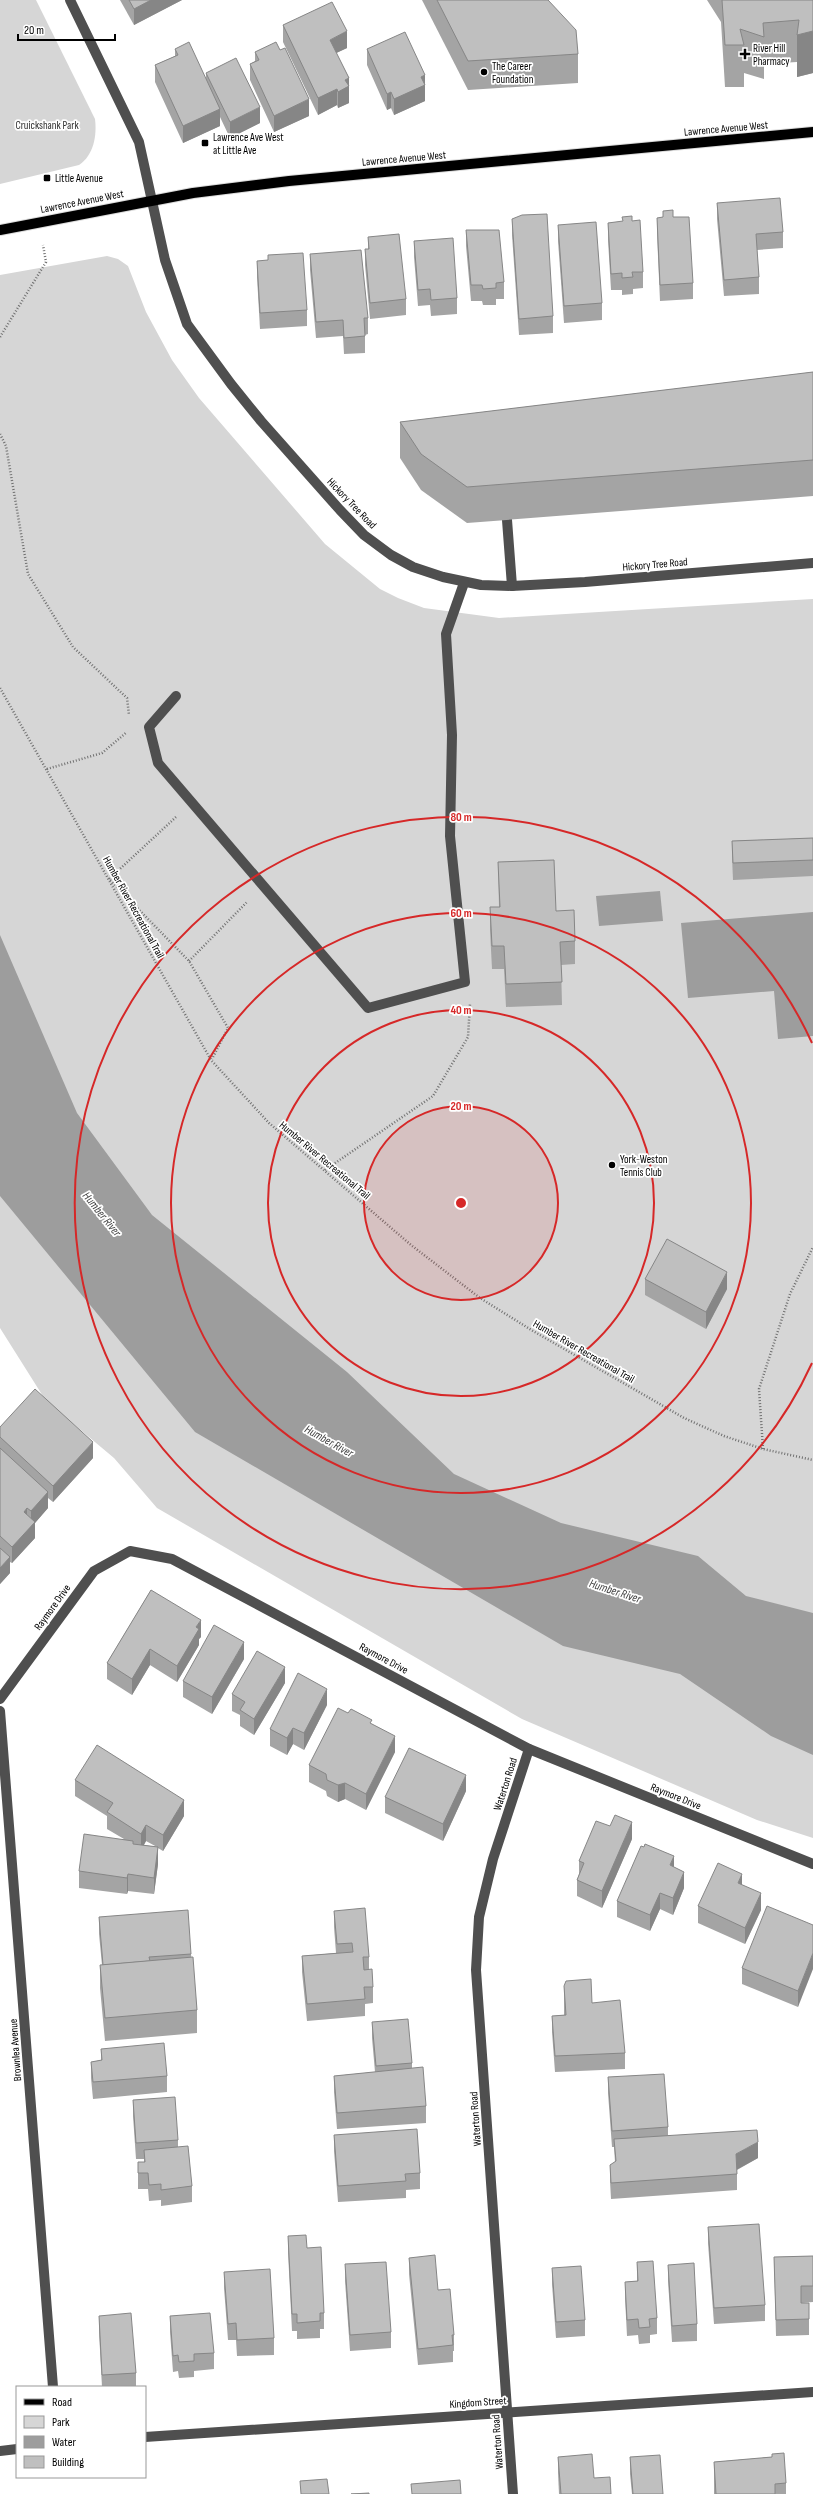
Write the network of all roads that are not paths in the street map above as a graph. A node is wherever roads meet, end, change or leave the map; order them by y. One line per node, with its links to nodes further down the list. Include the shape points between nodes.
1 (70, 0): 3 (street, via 140,142)
2 (813, 132): 3 (main road, Lawrence Avenue West, via 304,179)
3 (152, 200): 4 (main road, Lawrence Avenue West); 7 (street, Hickory Tree Road, via 165,260 187,324 231,384 340,510 364,534 413,567)
4 (0, 230)
5 (506, 520): 8 (street)
6 (813, 563): 8 (street, Hickory Tree Road)
7 (464, 583): 8 (street, Hickory Tree Road); 9 (street, via 446,634 452,735 450,836 465,982 368,1008 158,763 150,727)
8 (512, 586)
9 (176, 696)
10 (0, 1699): 12 (street, Raymore Drive, via 94,1571 130,1551 172,1559)
11 (0, 1711): 14 (street, Brownlea Avenue)
12 (529, 1749): 13 (street, Raymore Drive); 16 (street, Waterton Road, via 493,1859 479,1917 476,1970)
13 (813, 1864)
14 (53, 2386)
15 (813, 2392): 16 (street, Kingdom Street)
16 (507, 2413): 17 (street, Kingdom Street); 20 (street, Waterton Road)
17 (146, 2437)
18 (16, 2449): 19 (street)
19 (0, 2451)
20 (512, 2494)

